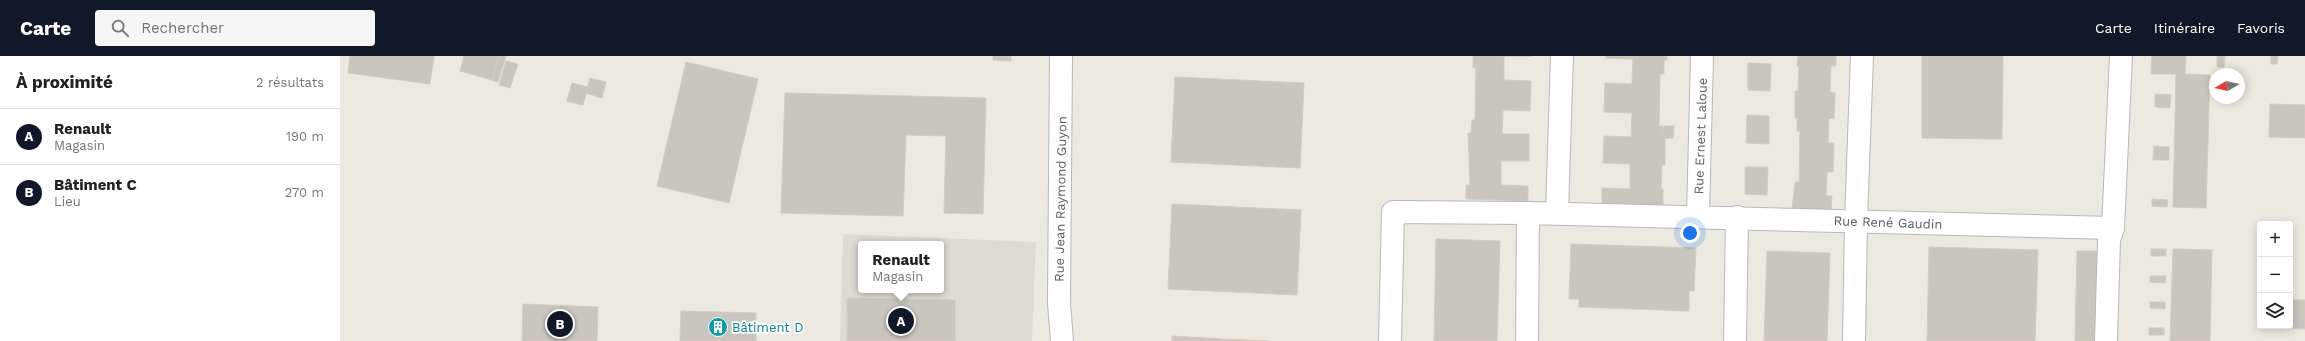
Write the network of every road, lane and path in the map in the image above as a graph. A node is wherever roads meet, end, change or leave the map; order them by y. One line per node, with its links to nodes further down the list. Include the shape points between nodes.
1 (1061, 56): 12 (street, Rue Jean Raymond Guyon, via 1059,303)
2 (1562, 56): 7 (street)
3 (1702, 56): 8 (street, Rue Ernest Laloue)
4 (1862, 56): 10 (street)
5 (2121, 56): 11 (street)
6 (1528, 213): 7 (street, Rue René Gaudin); 13 (street, via 1393,212); 14 (street)
7 (1557, 213): 8 (street, Rue René Gaudin)
8 (1698, 216): 9 (street, Rue René Gaudin)
9 (1737, 217): 10 (street, Rue René Gaudin); 15 (street)
10 (1856, 220): 11 (street, Rue René Gaudin); 16 (street)
11 (2113, 228): 17 (street, via 2109,240)
12 (1062, 341)
13 (1390, 341)
14 (1528, 341)
15 (1735, 341)
16 (1854, 341)
17 (2106, 341)

